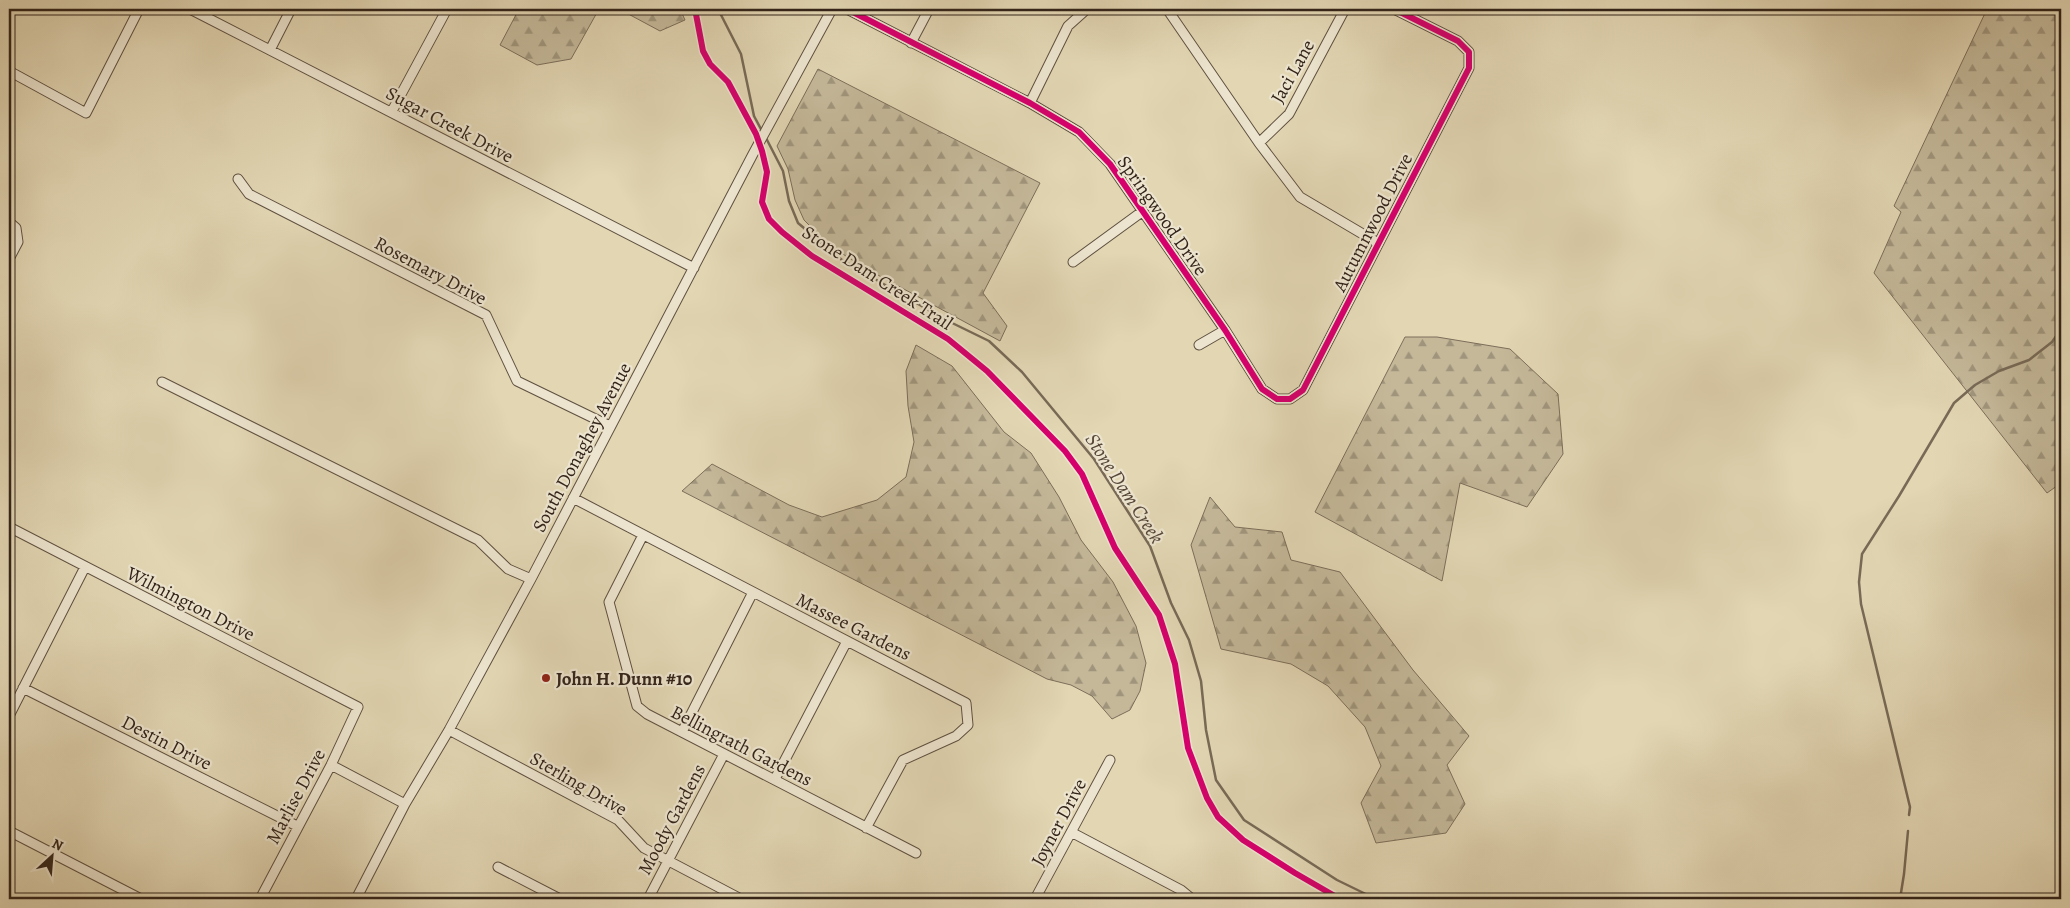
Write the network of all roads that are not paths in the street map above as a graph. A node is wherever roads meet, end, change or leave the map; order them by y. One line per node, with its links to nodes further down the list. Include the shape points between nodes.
1 (139, 9): 15 (street, via 86,113)
2 (190, 9): 14 (street, Sugar Creek Drive)
3 (291, 9): 14 (street)
4 (447, 9): 17 (street)
5 (832, 9): 25 (street, South Donaghey Avenue)
6 (847, 9): 13 (street, Springwood Drive)
7 (929, 9): 13 (street)
8 (1087, 9): 16 (street, via 1068,26)
9 (1180, 9): 12 (street)
10 (1345, 9): 18 (street, Jaci Lane, via 1289,114)
11 (1394, 9): 22 (street, Autumnwood Drive, via 1458,41 1469,52 1469,68)
12 (1169, 12): 18 (street)
13 (911, 43): 16 (street, Springwood Drive)
14 (270, 50): 17 (street, Sugar Creek Drive)
15 (9, 71)
16 (1030, 103): 20 (street, Springwood Drive, via 1079,132 1110,164)
17 (392, 112): 25 (street, Sugar Creek Drive)
18 (1260, 143): 22 (street, via 1300,198)
19 (238, 180): 30 (street, Rosemary Drive, via 249,194 486,316 517,381)
20 (1144, 211): 24 (street); 26 (street, Springwood Drive)
21 (9, 222): 23 (street, via 16,228 18,242)
22 (1378, 243): 29 (street, Autumnwood Drive, via 1303,390)
23 (9, 259)
24 (1073, 262)
25 (694, 268): 30 (street, South Donaghey Avenue)
26 (1225, 330): 27 (street); 29 (street, Springwood Drive, via 1262,389 1277,399)
27 (1199, 345)
28 (162, 382): 35 (street, via 478,540 508,569)
29 (1290, 399)
30 (610, 426): 31 (street, South Donaghey Avenue)
31 (573, 498): 33 (street, Massee Gardens); 35 (street, South Donaghey Avenue)
32 (9, 527): 34 (street, Wilmington Drive)
33 (642, 535): 36 (street, Massee Gardens); 42 (street, Bellingrath Gardens, via 610,602 637,706)
34 (85, 567): 38 (street); 39 (street, Wilmington Drive)
35 (531, 579): 41 (street, South Donaghey Avenue)
36 (753, 592): 37 (street, Massee Gardens); 42 (street)
37 (847, 641): 46 (street); 49 (street, Massee Gardens, via 966,703 968,725 956,736 903,760)
38 (23, 688): 40 (street); 48 (street, Destin Drive)
39 (358, 707): 45 (street, Marlise Drive)
40 (9, 716)
41 (449, 730): 47 (street, South Donaghey Avenue); 53 (street, Sterling Drive, via 618,820 644,848)
42 (682, 732): 43 (street, Bellingrath Gardens)
43 (724, 754): 46 (street, Bellingrath Gardens); 53 (street, Moody Gardens)
44 (1110, 760): 51 (street, Joyner Drive)
45 (331, 765): 47 (street); 48 (street, Marlise Drive)
46 (775, 780): 49 (street, Bellingrath Gardens)
47 (405, 804): 59 (street, South Donaghey Avenue)
48 (297, 826): 58 (street, Marlise Drive)
49 (866, 828): 52 (street, Bellingrath Gardens)
50 (9, 832): 57 (street)
51 (1071, 832): 55 (street); 62 (street, Joyner Drive)
52 (916, 853)
53 (668, 861): 56 (street, Sterling Drive); 61 (street, Moody Gardens)
54 (498, 867): 60 (street)
55 (1181, 890): 63 (street); 64 (street)
56 (737, 898)
57 (141, 899)
58 (260, 899)
59 (356, 899)
60 (560, 899)
61 (648, 899)
62 (1035, 899)
63 (1176, 899)
64 (1192, 899)

